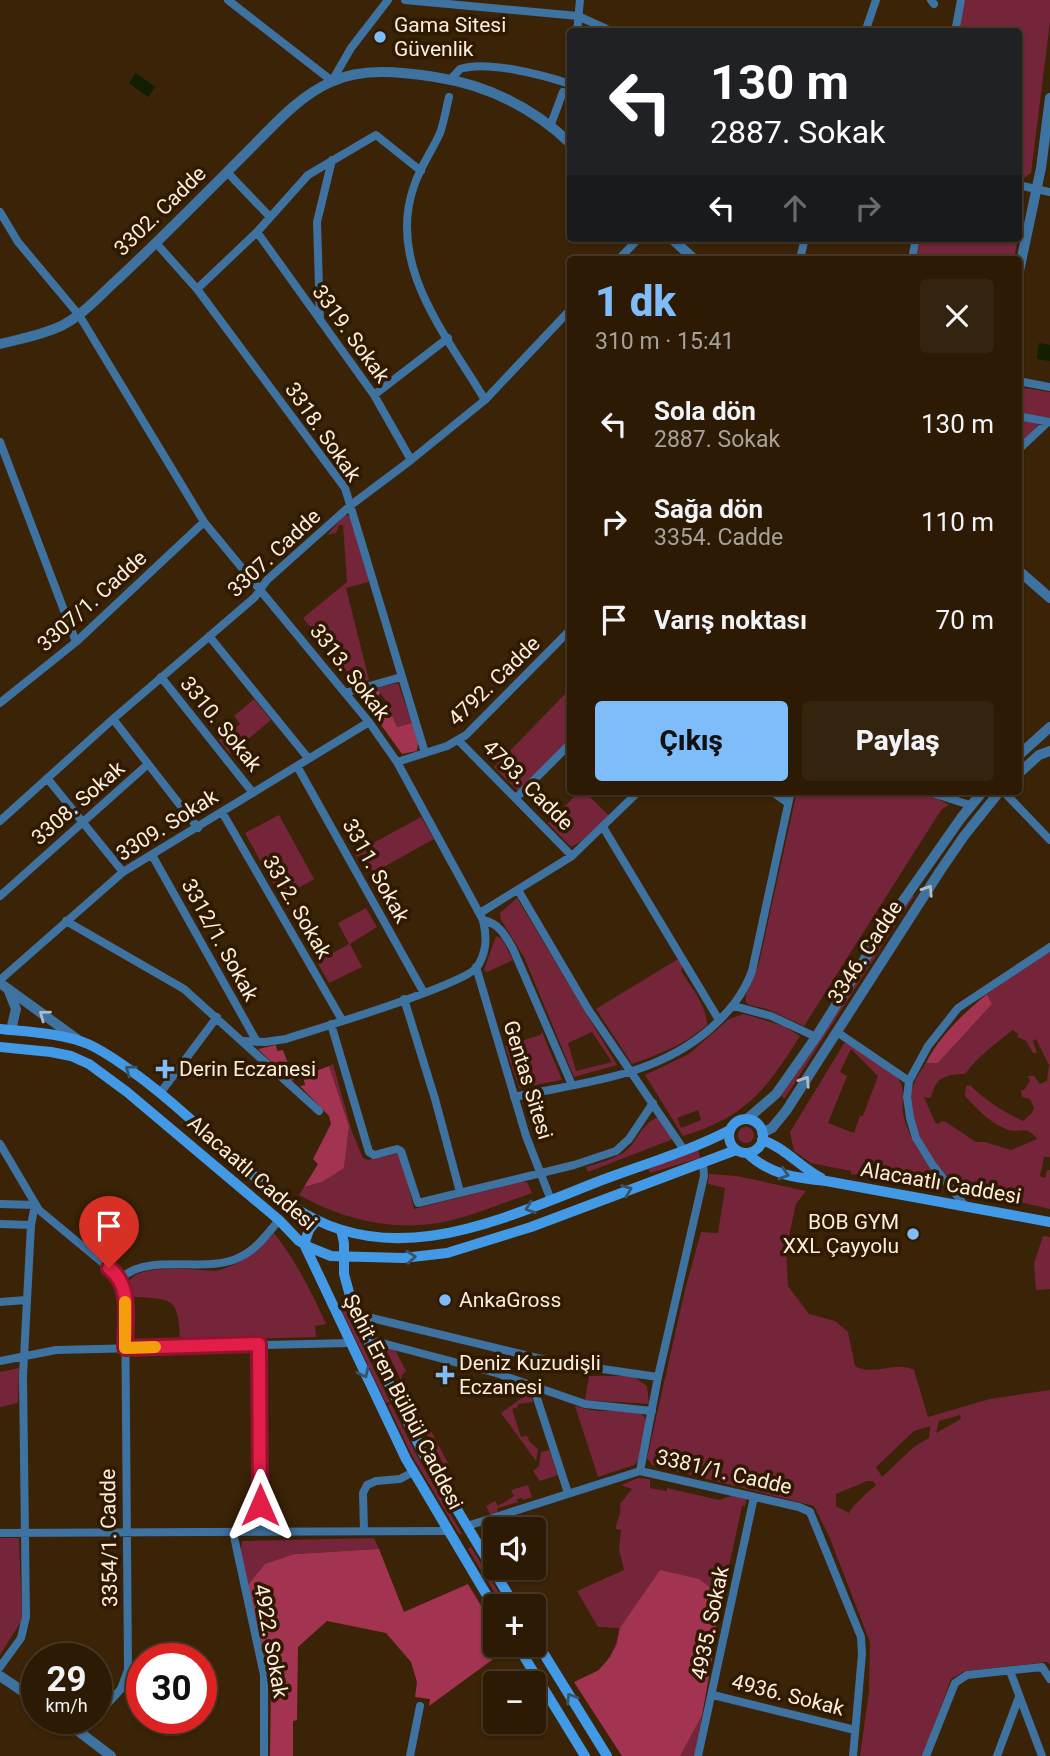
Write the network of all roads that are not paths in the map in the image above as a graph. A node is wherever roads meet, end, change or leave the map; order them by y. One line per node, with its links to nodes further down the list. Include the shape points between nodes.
1 (228, 0): 13 (street)
2 (388, 0): 13 (street)
3 (405, 0): 7 (street)
4 (580, 0): 7 (street)
5 (876, 0): 10 (street)
6 (961, 0): 11 (street)
7 (578, 16): 8 (street); 9 (street)
8 (577, 28)
9 (604, 28)
10 (866, 28)
11 (956, 28)
12 (451, 79): 13 (street, via 389,72); 14 (street, via 460,69 475,66); 18 (street, via 518,103)
13 (332, 81): 22 (street, 3302. Cadde, via 290,111)
14 (567, 83)
15 (563, 92): 18 (street)
16 (449, 97): 21 (street, via 440,131)
17 (1050, 98): 24 (street)
18 (551, 124): 19 (street)
19 (567, 140)
20 (332, 160): 21 (street, via 376,135); 27 (street, via 308,175); 38 (street, via 317,222)
21 (421, 171): 39 (street, via 413,187 406,232 410,262 422,295)
22 (227, 173): 27 (street); 31 (street, 3302. Cadde)
23 (1022, 186): 24 (street)
24 (1036, 189): 25 (street); 34 (street)
25 (1050, 192)
26 (0, 214): 37 (street, 3313. Sokak, via 26,253)
27 (270, 217): 28 (street)
28 (257, 232): 35 (street); 38 (street, 3319. Sokak)
29 (635, 242): 32 (street)
30 (675, 242): 33 (street)
31 (156, 243): 35 (street, 3318. Sokak); 37 (street, 3302. Cadde)
32 (622, 256)
33 (691, 256)
34 (1022, 257)
35 (197, 289): 50 (street, 3318. Sokak, via 345,488)
36 (567, 313): 44 (street, 3307. Cadde)
37 (79, 315): 40 (street, 3302. Cadde, via 44,332); 51 (street, 3313. Sokak)
38 (320, 320): 43 (street, 3319. Sokak)
39 (448, 338): 43 (street); 44 (street)
40 (0, 344)
41 (1022, 382): 42 (street)
42 (1050, 387)
43 (374, 395): 49 (street, 3319. Sokak)
44 (485, 400): 49 (street, 3307. Cadde)
45 (1022, 417): 46 (street)
46 (1049, 422): 48 (street)
47 (0, 442): 57 (street)
48 (1022, 446)
49 (411, 460): 50 (street, 3307. Cadde)
50 (351, 505): 53 (street, 3307. Cadde); 59 (street, 3318. Sokak)
51 (204, 522): 53 (street, 3313. Sokak); 57 (street, 3307/1. Cadde)
52 (1022, 574): 54 (street)
53 (261, 588): 56 (street, 3307. Cadde); 60 (street, 3313. Sokak)
54 (1050, 598)
55 (567, 635): 65 (street, 4792. Cadde)
56 (209, 636): 58 (street, 3307. Cadde); 70 (street)
57 (76, 642): 61 (street, 3307/1. Cadde)
58 (161, 677): 62 (street, 3307. Cadde); 76 (street, 3310. Sokak)
59 (401, 677): 60 (street); 69 (street, 3318. Sokak)
60 (345, 693): 63 (street, 3313. Sokak)
61 (0, 703)
62 (113, 719): 72 (street); 75 (street, 3307. Cadde)
63 (369, 722): 70 (street, 3309. Sokak); 71 (street, 3313. Sokak)
64 (1050, 727): 68 (street)
65 (458, 740): 69 (street, 4792. Cadde); 84 (street, 4793. Cadde)
66 (567, 747): 84 (street)
67 (1050, 751): 74 (street)
68 (1022, 752)
69 (425, 753): 71 (street, 4792. Cadde)
70 (309, 758): 73 (street, 3309. Sokak)
71 (397, 762): 98 (street, 3313. Sokak)
72 (148, 764): 89 (street, 3308. Sokak); 91 (street)
73 (298, 766): 76 (street, 3309. Sokak); 103 (street, 3311. Sokak)
74 (1022, 771)
75 (47, 778): 88 (street, 3307. Cadde); 89 (street)
76 (253, 793): 87 (street, 3309. Sokak)
77 (635, 795): 90 (street)
78 (777, 795): 85 (street)
79 (790, 795): 85 (street)
80 (939, 795): 86 (street)
81 (980, 795): 86 (street, 3346. Cadde)
82 (998, 795): 111 (street, 3346. Cadde, one-way to 82, via 958,844)
83 (1005, 795): 92 (street)
84 (517, 797): 94 (street, 4793. Cadde)
85 (788, 803): 105 (street, via 752,971)
86 (970, 805): 112 (street, 3346. Cadde, via 886,925)
87 (222, 812): 91 (street, 3309. Sokak); 107 (street, 3312. Sokak)
88 (0, 821)
89 (82, 822): 95 (street); 97 (street, 3308. Sokak)
90 (603, 827): 94 (street); 108 (street)
91 (198, 828): 93 (street, 3309. Sokak)
92 (1050, 840)
93 (152, 855): 95 (street, 3309. Sokak); 115 (street, 3312/1. Sokak)
94 (572, 856): 96 (street)
95 (123, 872): 99 (street, 3309. Sokak)
96 (518, 890): 98 (street); 117 (street)
97 (0, 896)
98 (482, 917): 101 (street, 3313. Sokak, via 487,936); 119 (street, via 503,932 513,949)
99 (66, 921): 102 (street, 3309. Sokak); 106 (street, via 184,989)
100 (1050, 947): 118 (street, via 958,1008 928,1046)
101 (476, 967): 103 (street); 121 (street, Gentas Sitesi)
102 (2, 984): 110 (street, via 16,1009); 114 (street, one-way to 102)
103 (424, 993): 104 (street)
104 (404, 999): 107 (street); 133 (street)
105 (734, 1006): 108 (street); 112 (street, via 771,1016)
106 (217, 1017): 113 (street); 120 (street)
107 (342, 1020): 109 (street)
108 (719, 1020): 117 (street, via 677,1054)
109 (331, 1024): 115 (street, via 286,1039); 133 (street, via 370,1154 401,1151 418,1203)
110 (6, 1030): 114 (main road, Alacaatlı Caddesi)
111 (837, 1032): 118 (street); 126 (street, 3346. Cadde, one-way to 111, via 786,1111)
112 (816, 1037): 124 (street, 3346. Cadde, via 776,1094)
113 (243, 1041): 115 (street); 123 (street)
114 (80, 1042): 120 (main road, Alacaatlı Caddesi, one-way to 114, via 113,1058)
115 (257, 1042)
116 (0, 1047): 138 (main road, Alacaatlı Caddesi, via 51,1052 89,1064)
117 (630, 1073): 119 (street); 122 (street)
118 (909, 1081): 137 (street, via 909,1118 916,1138)
119 (572, 1085): 121 (street)
120 (161, 1092): 139 (main road, Alacaatlı Caddesi, via 265,1184)
121 (514, 1097): 131 (street, Gentas Sitesi)
122 (653, 1103): 128 (street); 131 (street, via 616,1151)
123 (319, 1111)
124 (747, 1119): 125 (main road); 126 (main road, via 758,1124)
125 (730, 1130): 128 (main road, Alacaatlı Caddesi); 129 (main road, via 730,1141)
126 (762, 1136): 129 (main road, via 755,1150); 132 (main road, Alacaatlı Caddesi)
127 (0, 1144): 136 (street)
128 (684, 1150): 134 (main road, Alacaatlı Caddesi)
129 (742, 1151): 130 (main road, Alacaatlı Caddesi); 132 (main road, Alacaatlı Caddesi, one-way to 132, via 777,1172)
130 (703, 1163): 145 (main road, Alacaatlı Caddesi, one-way to 130, via 403,1258 460,1250); 156 (street, via 704,1176)
131 (538, 1172): 133 (street); 134 (street, Gentas Sitesi)
132 (826, 1181): 137 (main road, Alacaatlı Caddesi)
133 (460, 1192)
134 (551, 1200): 143 (main road, Alacaatlı Caddesi, one-way to 143, via 441,1236 403,1239)
135 (0, 1204): 136 (street)
136 (36, 1205): 142 (street); 146 (street)
137 (966, 1207): 140 (main road, Alacaatlı Caddesi)
138 (279, 1220): 144 (main road, Alacaatlı Caddesi); 146 (street, via 238,1259 142,1267)
139 (317, 1220): 143 (main road, Alacaatlı Caddesi); 144 (main road)
140 (1050, 1222)
141 (0, 1224): 142 (street)
142 (31, 1225): 147 (street)
143 (341, 1230): 145 (main road, Şehit Eren Bülbül Caddesi)
144 (304, 1244): 145 (main road, Alacaatlı Caddesi); 151 (main road, Şehit Eren Bülbül Caddesi)
145 (342, 1257): 149 (main road, Şehit Eren Bülbül Caddesi)
146 (120, 1279): 153 (street, 3354/1. Cadde, via 125,1290)
147 (26, 1300): 148 (street); 154 (street)
148 (0, 1302)
149 (355, 1314): 150 (main road, Şehit Eren Bülbül Caddesi); 156 (street, via 554,1362)
150 (367, 1339): 157 (street); 163 (main road, Şehit Eren Bülbül Caddesi, via 423,1453)
151 (349, 1343): 152 (street); 160 (main road, Şehit Eren Bülbül Caddesi, one-way to 160)
152 (259, 1344): 153 (street); 168 (street)
153 (125, 1348): 154 (street); 170 (street, 3354/1. Cadde)
154 (25, 1355): 155 (street); 166 (street)
155 (0, 1361)
156 (658, 1377): 158 (street)
157 (533, 1386): 158 (street, via 585,1404); 161 (street)
158 (652, 1411): 159 (street)
159 (640, 1471): 161 (street, 3381/1. Cadde); 162 (street, 3381/1. Cadde)
160 (413, 1472): 164 (street, via 367,1485); 165 (main road, Şehit Eren Bülbül Caddesi)
161 (568, 1493): 163 (street, 3381/1. Cadde)
162 (754, 1497): 180 (street, 4935. Sokak); 184 (street, 3381/1. Cadde, via 799,1507 814,1518 861,1637)
163 (467, 1526): 172 (main road, Şehit Eren Bülbül Caddesi)
164 (364, 1531): 165 (street); 168 (street)
165 (448, 1531): 171 (main road, Şehit Eren Bülbül Caddesi)
166 (24, 1532): 169 (street); 170 (street); 175 (street, via 24,1628 16,1648)
167 (233, 1532): 168 (street); 170 (street); 188 (street, 4922. Sokak, via 265,1686)
168 (261, 1532)
169 (0, 1533)
170 (125, 1533): 182 (street, 3354/1. Cadde, via 128,1670)
171 (486, 1594)
172 (508, 1594)
173 (524, 1657): 186 (main road)
174 (546, 1657): 190 (main road, one-way to 174)
175 (0, 1667)
176 (1010, 1671): 178 (street, via 1042,1667); 181 (street); 193 (street, via 967,1675 955,1683)
177 (0, 1676): 179 (street)
178 (1050, 1679)
179 (21, 1690)
180 (713, 1695): 184 (street, 4936. Sokak); 191 (street, 4935. Sokak)
181 (1019, 1697): 194 (street); 195 (street)
182 (112, 1699)
183 (420, 1706): 189 (street)
184 (855, 1730): 192 (street, 3381/1. Cadde)
185 (82, 1734): 187 (street)
186 (580, 1753)
187 (111, 1756)
188 (264, 1756)
189 (410, 1756)
190 (607, 1756)
191 (698, 1756)
192 (853, 1756)
193 (926, 1756)
194 (998, 1756)
195 (1042, 1756)

